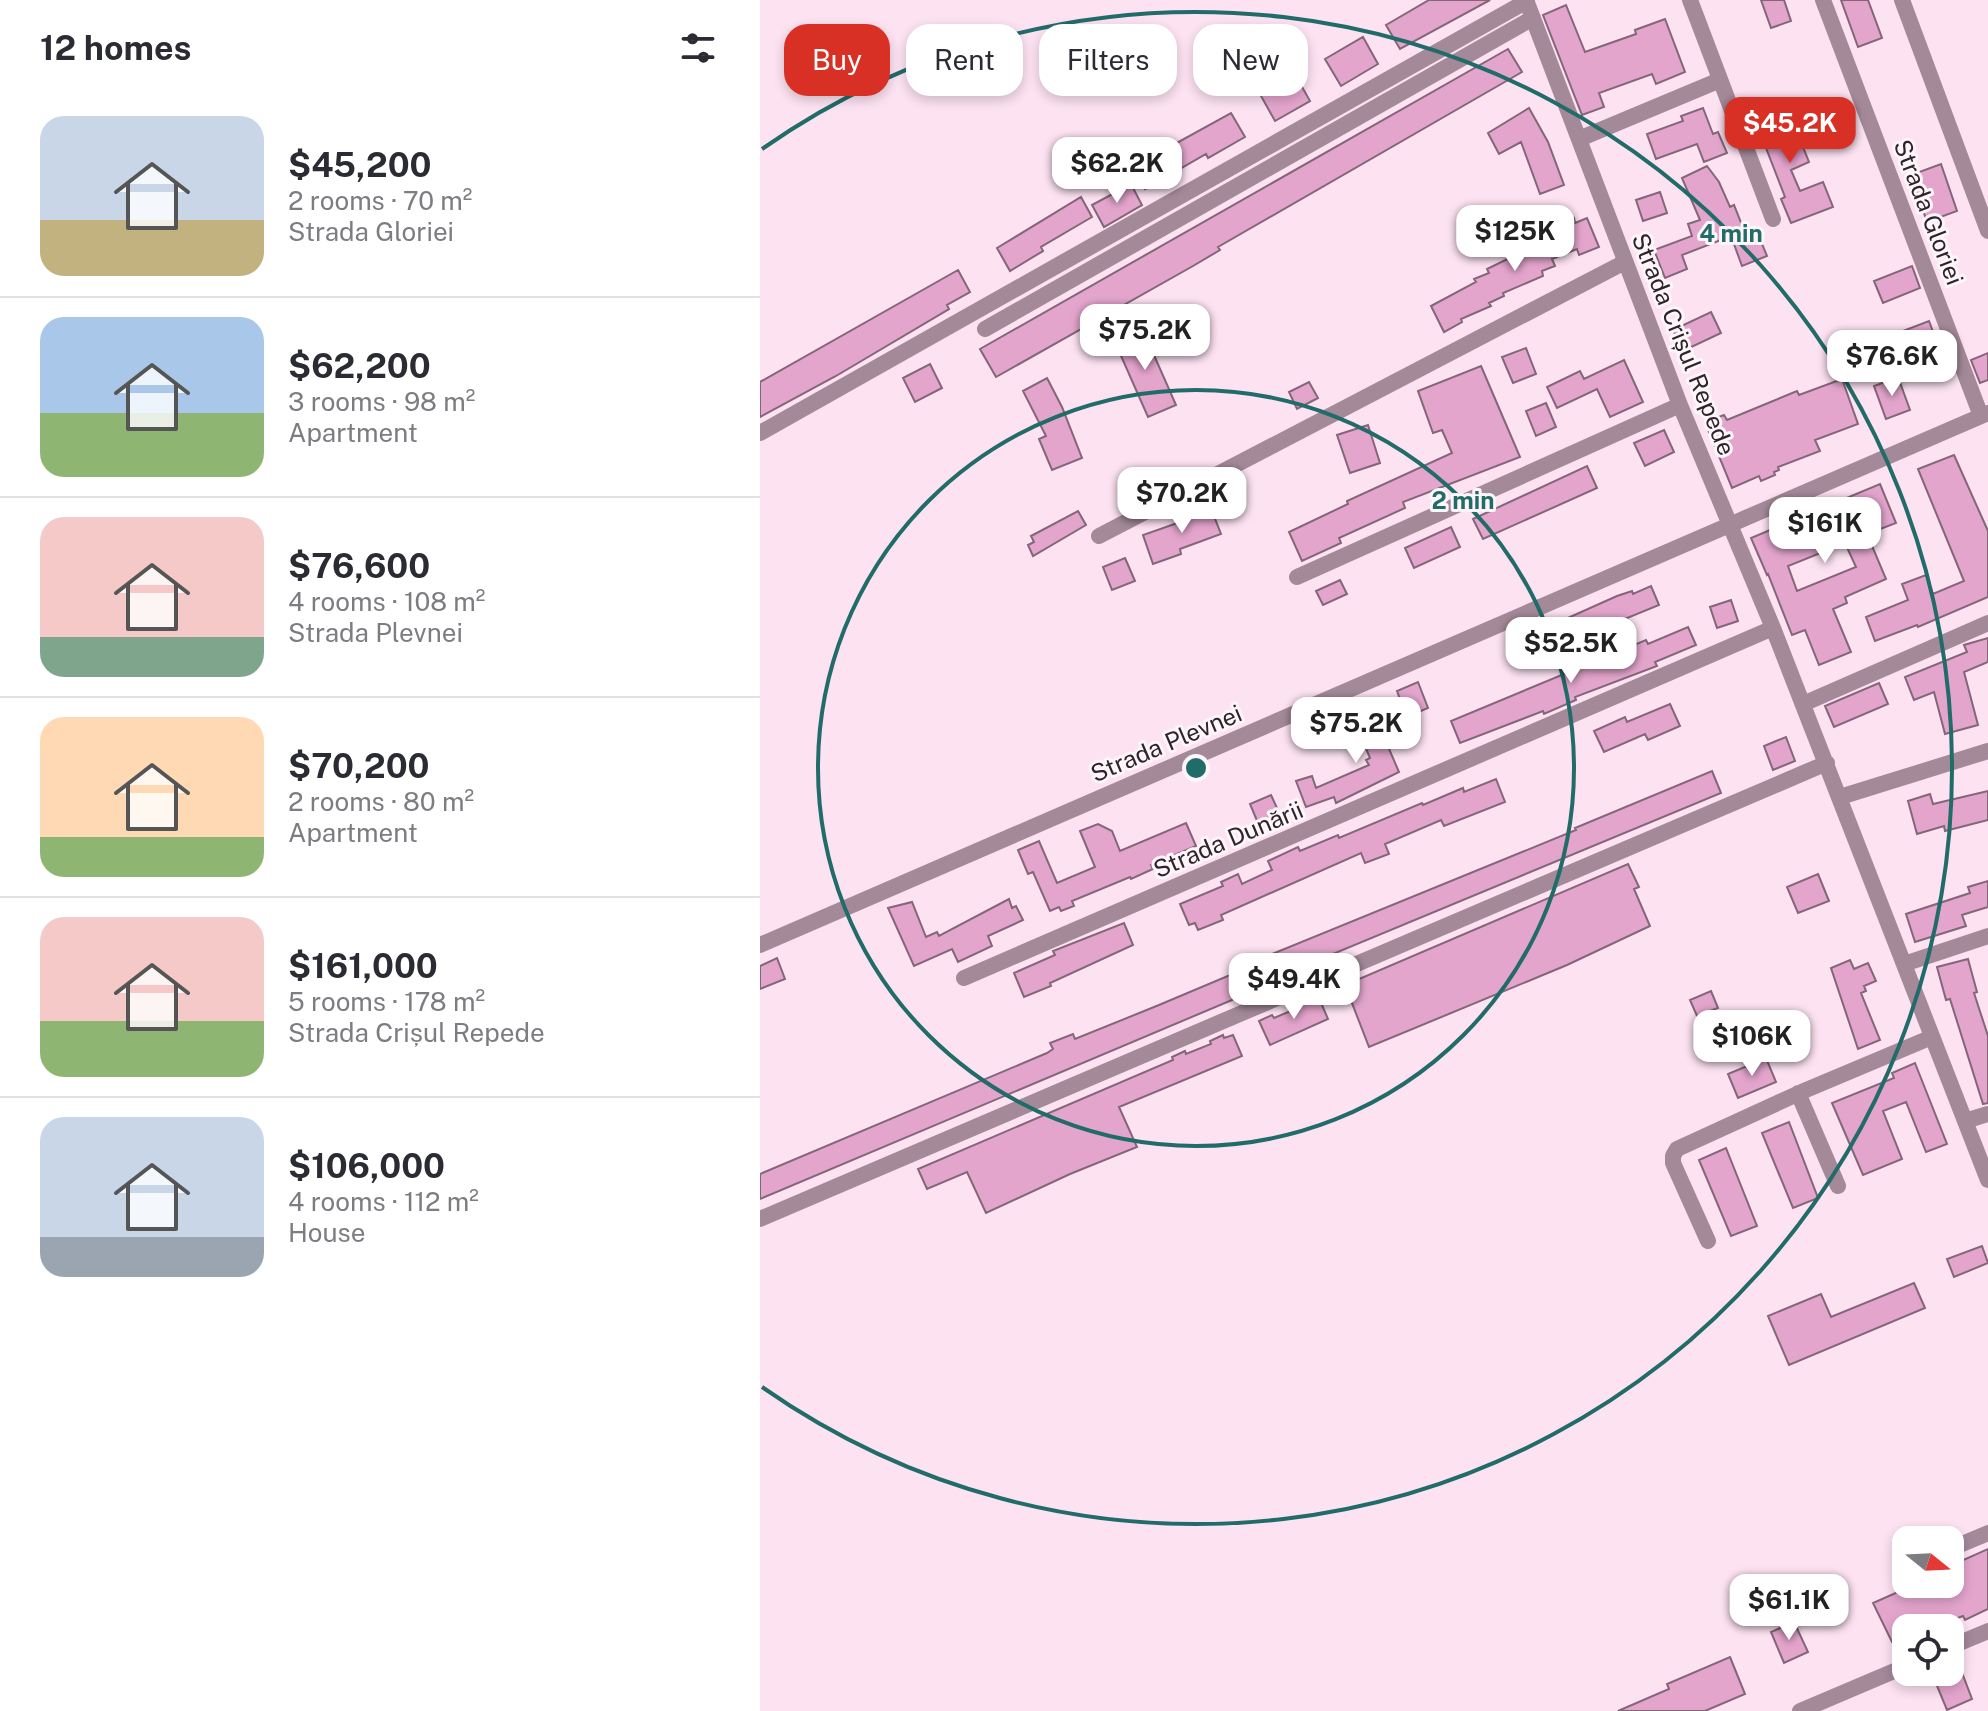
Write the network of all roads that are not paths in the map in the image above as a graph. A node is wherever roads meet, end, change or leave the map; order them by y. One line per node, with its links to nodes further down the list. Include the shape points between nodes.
1 (1527, 0): 5 (street, Strada Crișul Repede); 14 (street)
2 (1690, 0): 6 (street)
3 (1823, 0): 13 (street, Strada Gloriei)
4 (1902, 0): 9 (street)
5 (1533, 18): 7 (street, Strada Crișul Repede); 11 (street)
6 (1720, 80): 7 (street); 8 (street)
7 (1579, 139): 10 (street, Strada Crișul Repede)
8 (1773, 219)
9 (1988, 231)
10 (1625, 262): 12 (street, Strada Crișul Repede); 16 (street)
11 (985, 329)
12 (1680, 405): 15 (street, Strada Crișul Repede); 17 (street)
13 (1985, 415): 15 (street, Strada Plevnei)
14 (760, 433)
15 (1731, 525): 19 (street, Strada Crișul Repede); 25 (street, Strada Plevnei)
16 (1099, 536)
17 (1297, 577)
18 (1988, 623): 20 (street)
19 (1773, 628): 20 (street, Strada Crișul Repede); 27 (street, Strada Dunării)
20 (1803, 704): 22 (street, Strada Crișul Repede)
21 (1988, 751): 23 (street)
22 (1827, 763): 23 (street, Strada Crișul Repede); 34 (street)
23 (1840, 797): 26 (street, Strada Crișul Repede)
24 (1988, 936): 26 (street)
25 (760, 945)
26 (1904, 964): 28 (street, Strada Crișul Repede)
27 (964, 978)
28 (1932, 1037): 29 (street); 31 (street, Strada Crișul Repede)
29 (1798, 1093): 33 (street); 35 (street, via 1677,1149 1673,1163)
30 (1988, 1114): 31 (street)
31 (1965, 1121): 32 (street, Strada Crișul Repede)
32 (1988, 1180)
33 (1838, 1186)
34 (760, 1219)
35 (1708, 1241)
36 (1988, 1533): 37 (street)
37 (1964, 1543)
38 (1988, 1631): 39 (street)
39 (1964, 1641)
40 (1892, 1672): 41 (street)
41 (1800, 1711)

